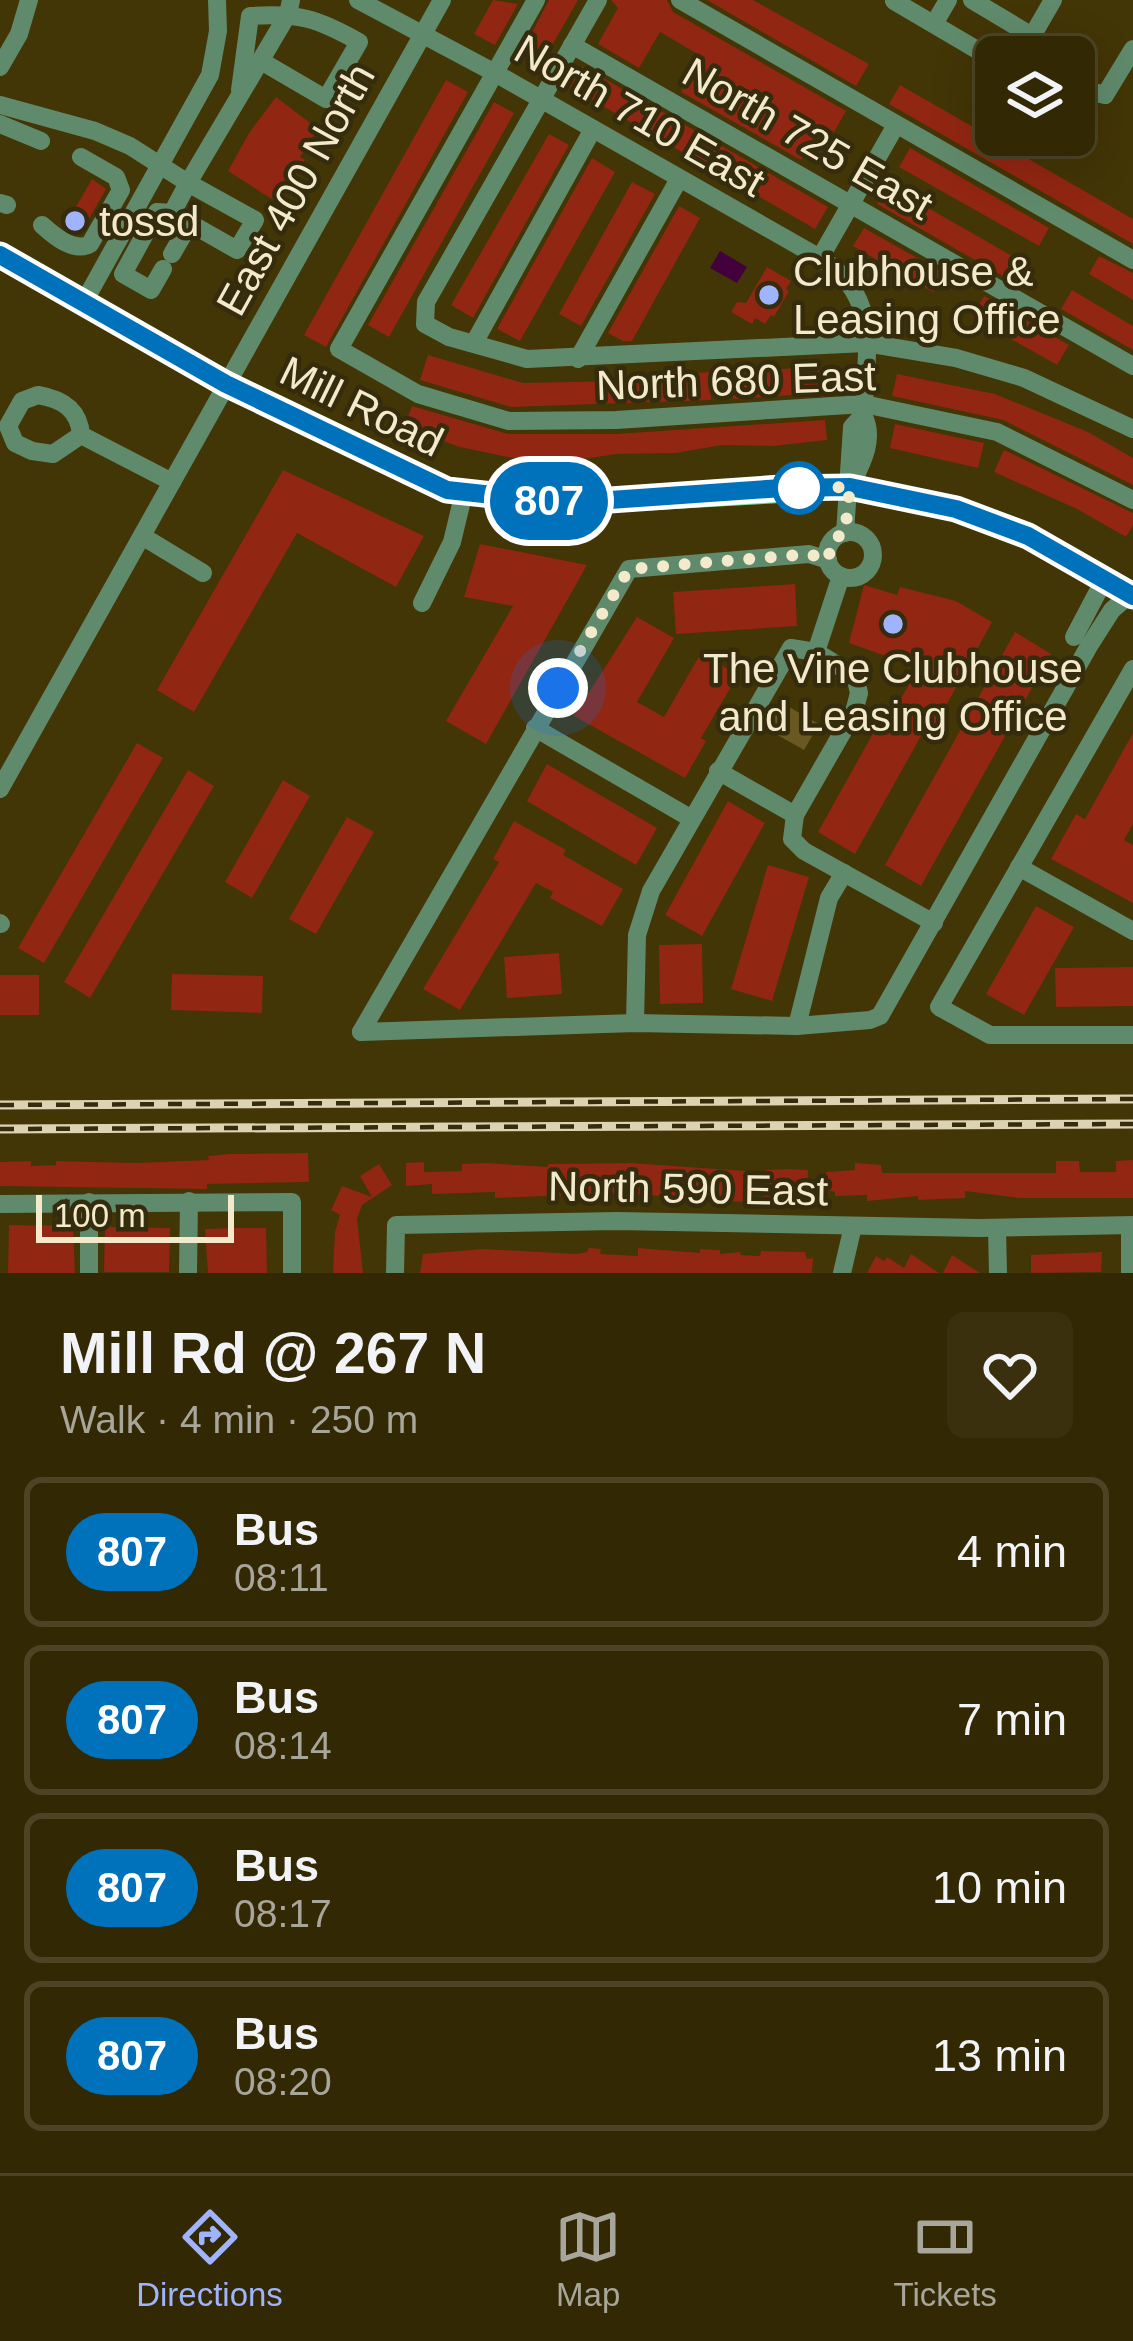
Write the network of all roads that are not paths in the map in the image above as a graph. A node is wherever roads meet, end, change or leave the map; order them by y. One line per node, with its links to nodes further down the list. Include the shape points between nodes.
1 (29, 0): 18 (street)
2 (217, 0): 31 (street, via 210,75)
3 (358, 0): 14 (street, North 710 East)
4 (442, 0): 14 (street, East 400 North)
5 (536, 0): 21 (street)
6 (598, 0): 16 (street)
7 (680, 0): 27 (street)
8 (948, 0): 13 (street)
9 (972, 0): 15 (street)
10 (1053, 0): 15 (street)
11 (894, 1): 13 (street)
12 (290, 7): 20 (street); 20 (street, via 359,42 326,99); 24 (street, via 250,16)
13 (934, 24): 17 (street)
14 (424, 34): 21 (street, North 710 East); 46 (street, East 400 North)
15 (1032, 36)
16 (572, 45): 23 (street); 34 (street, North 725 East)
17 (975, 48)
18 (3, 56)
19 (1130, 60): 22 (street, via 1106,95)
20 (261, 61): 24 (street)
21 (495, 73): 23 (street, North 710 East); 47 (street, North 680 East, via 339,349 418,394 509,421)
22 (1095, 92)
23 (540, 99): 28 (street, North 710 East); 42 (street, via 426,302 425,324)
24 (238, 101): 33 (street)
25 (0, 105): 31 (street, via 95,131)
26 (0, 124): 29 (street)
27 (896, 125): 34 (street); 40 (street)
28 (593, 129): 32 (street, North 710 East); 42 (street)
29 (41, 141)
30 (81, 157): 37 (street, via 116,177 121,190 83,248)
31 (160, 166): 33 (street); 41 (street)
32 (679, 178): 39 (street, North 710 East); 44 (street)
33 (188, 183): 35 (street); 36 (street, via 255,220 237,250)
34 (851, 204): 39 (street); 45 (street, North 725 East)
35 (172, 213): 36 (street); 36 (street, via 157,212 123,274 151,290)
36 (190, 223)
37 (42, 225)
38 (0, 255): 41 (main road, Mill Road)
39 (820, 258): 43 (street, North 710 East, via 857,290)
40 (1133, 260)
41 (83, 302): 46 (main road, Mill Road)
42 (474, 343): 44 (street, via 527,359)
43 (866, 343): 44 (street); 47 (street, North 710 East); 48 (street, via 1024,378)
44 (578, 359)
45 (1133, 366)
46 (226, 384): 50 (street, East 400 North); 52 (main road, Mill Road)
47 (864, 409): 51 (street, North 710 East, via 864,459); 53 (street, North 680 East, via 997,433)
48 (1133, 429)
49 (81, 435): 50 (street)
50 (172, 482): 55 (street, East 400 North)
51 (850, 487): 52 (main road, Mill Road, via 567,503); 54 (street, North 710 East); 58 (main road, Mill Road, via 956,509 1028,536)
52 (464, 492): 60 (street, via 452,542)
53 (1133, 500)
54 (845, 533): 56 (street, via 832,540); 56 (street, via 860,535 873,554 863,574)
55 (142, 536): 57 (street); 66 (street, East 400 North)
56 (834, 568): 62 (street); 64 (street, via 809,554 629,569)
57 (203, 572)
58 (1105, 580): 59 (main road, Mill Road); 61 (street)
59 (1132, 595): 71 (street, via 1095,635)
60 (422, 603)
61 (1074, 638)
62 (816, 652): 65 (street, via 791,648); 67 (street, via 855,676 860,693)
63 (1133, 669): 69 (street)
64 (535, 728): 68 (street); 73 (street, via 361,1032)
65 (718, 771): 67 (street); 68 (street)
66 (0, 789)
67 (795, 815): 70 (street, via 792,839)
68 (692, 819): 73 (street, via 651,891 637,935)
69 (1019, 867): 72 (street); 75 (street, via 940,1007 990,1035)
70 (844, 872): 71 (street); 74 (street, via 829,898)
71 (934, 923): 74 (street, via 880,1016)
72 (1133, 931)
73 (634, 1023): 74 (street)
74 (797, 1026)
75 (1133, 1035)
76 (188, 1201): 77 (street); 83 (street); 84 (street, via 292,1202)
77 (89, 1202): 78 (street); 82 (street)
78 (0, 1204)
79 (853, 1226): 81 (street, North 590 East); 85 (street, North 590 East, via 396,1225); 86 (street)
80 (1131, 1226): 81 (street, North 590 East); 88 (street)
81 (988, 1228): 87 (street)
82 (89, 1273)
83 (188, 1273)
84 (292, 1273)
85 (395, 1273)
86 (842, 1273)
87 (998, 1273)
88 (1130, 1273)

